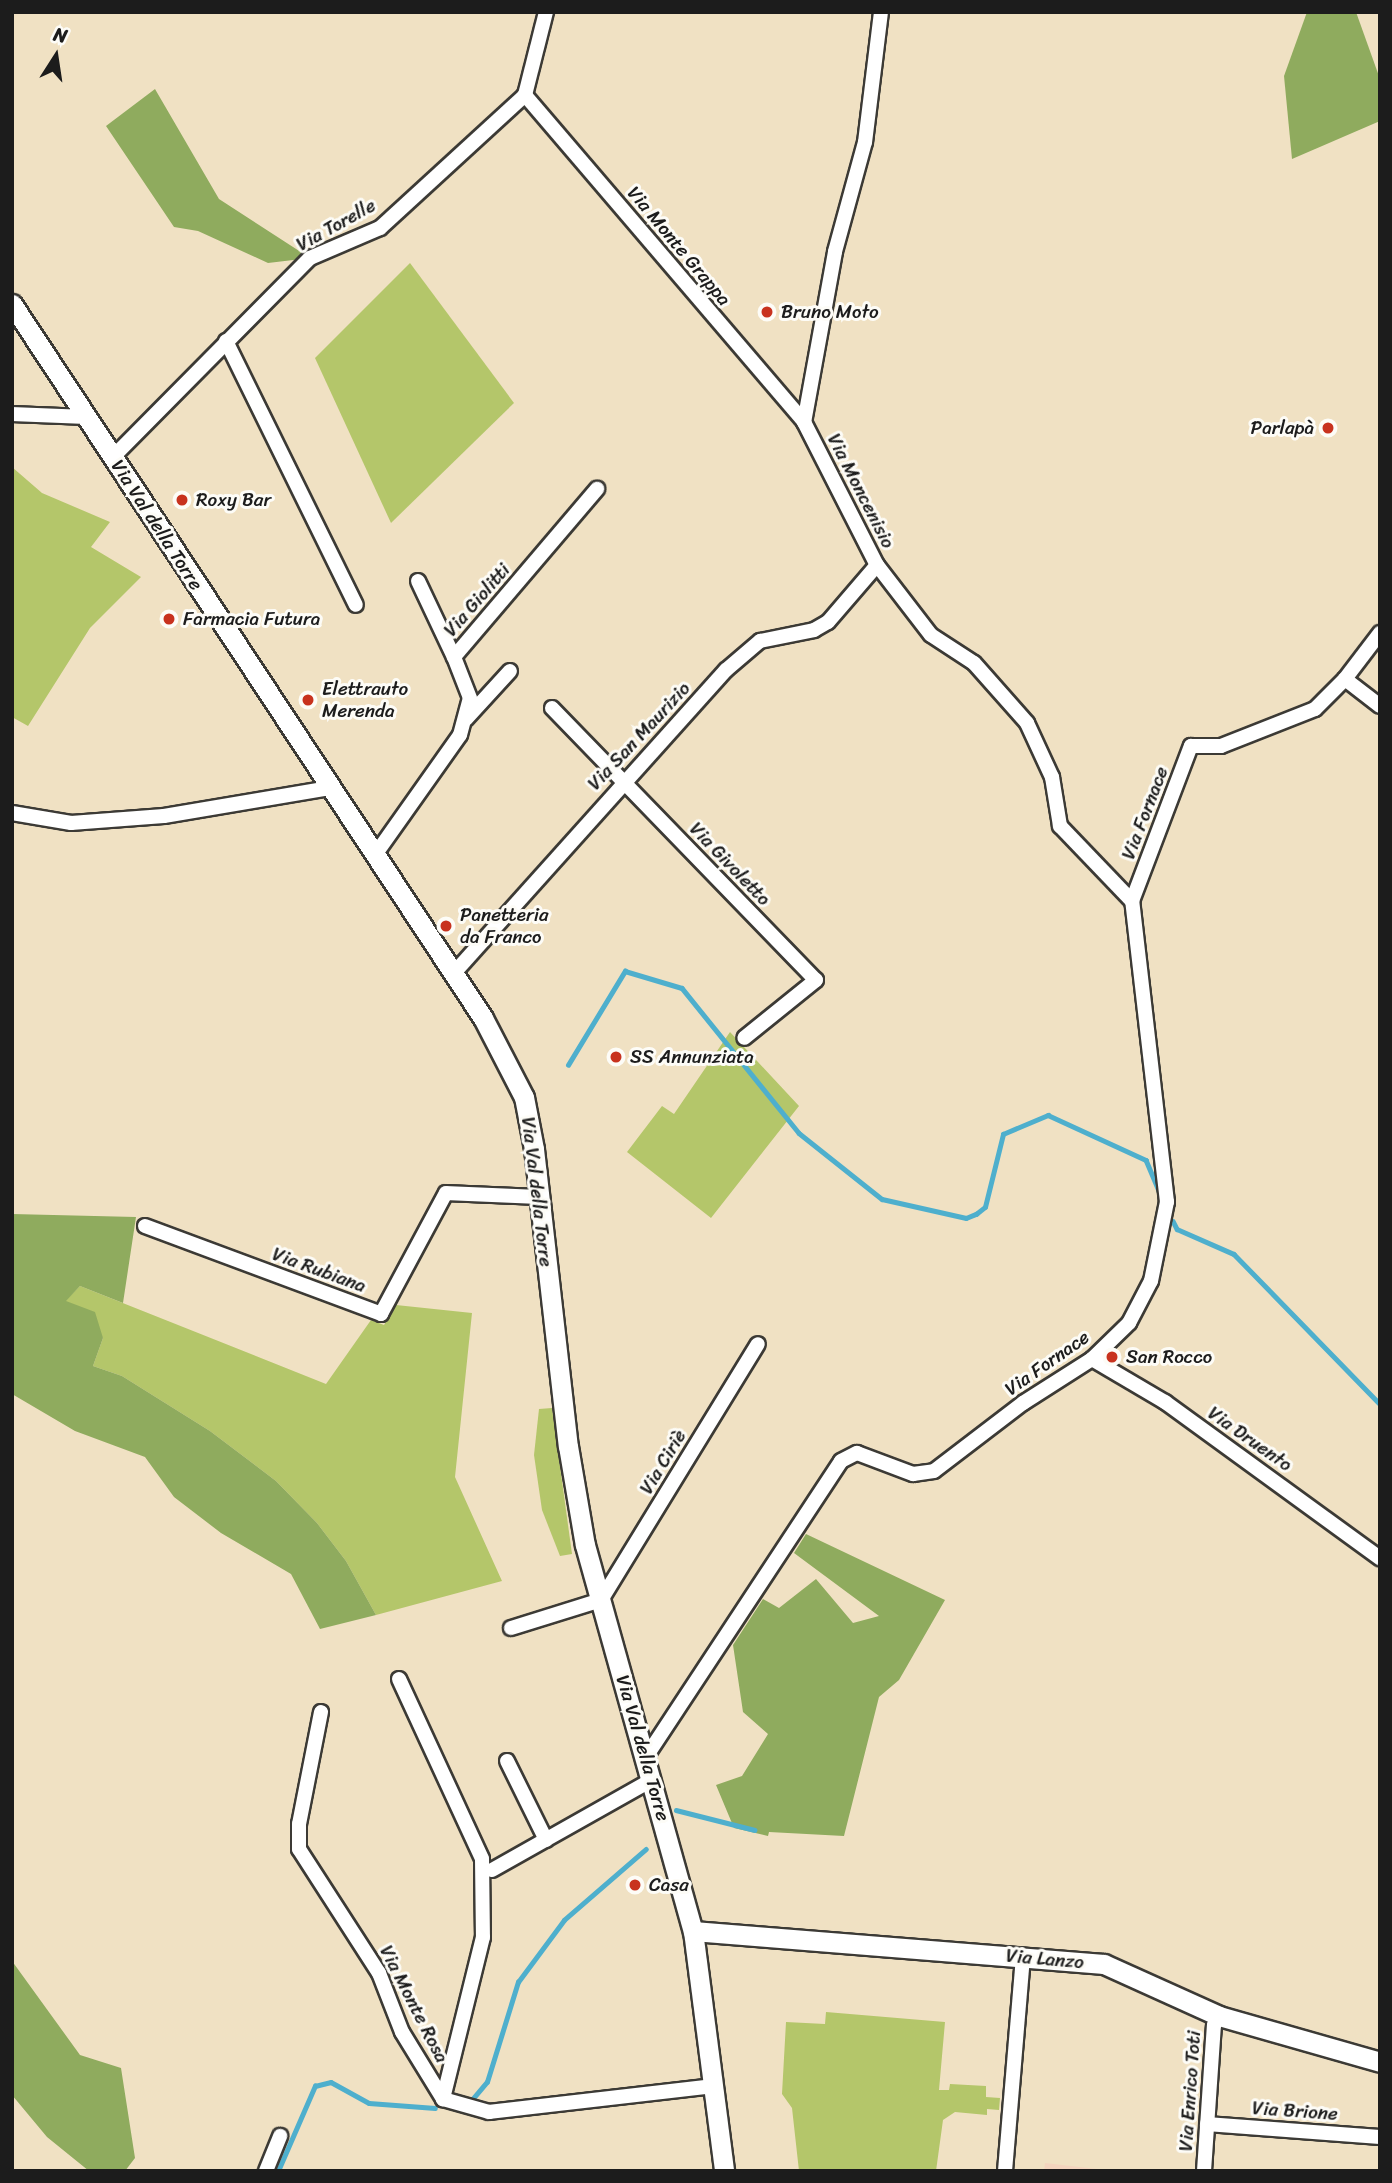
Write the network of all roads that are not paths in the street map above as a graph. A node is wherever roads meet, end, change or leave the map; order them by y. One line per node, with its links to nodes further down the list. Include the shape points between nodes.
1 (546, 12): 3 (street)
2 (881, 12): 8 (street, Via Moncenisio, via 865,142 835,253)
3 (525, 95): 5 (street, Via Torelle, via 380,228 310,258); 8 (street, Via Monte Grappa)
4 (12, 304): 7 (street, Via Val della Torre)
5 (226, 341): 9 (street, Via Torelle); 13 (street)
6 (12, 414): 7 (street)
7 (86, 417): 9 (street, Via Val della Torre)
8 (804, 422): 11 (street, Via Moncenisio)
9 (113, 458): 22 (street, Via Val della Torre)
10 (597, 489): 15 (street, Via Giolitti)
11 (877, 565): 21 (street, Via San Maurizio, via 828,622 814,630 760,641 726,670); 25 (street, Via Moncenisio, via 932,635 974,663 1027,723 1052,777 1060,826)
12 (418, 582): 15 (street)
13 (356, 606)
14 (1380, 632): 17 (street, Via Fornace)
15 (454, 657): 20 (street, Via Giolitti, via 467,684)
16 (510, 671): 20 (street)
17 (1345, 679): 18 (street); 25 (street, Via Fornace, via 1315,709 1221,746 1191,746)
18 (1380, 706)
19 (552, 708): 21 (street, Via Givoletto)
20 (466, 719): 24 (street, Via Giolitti, via 450,753)
21 (622, 782): 26 (street, Via San Maurizio); 27 (street, Via Givoletto, via 816,980)
22 (330, 788): 23 (street, via 164,816 71,823); 24 (street, Via Val della Torre)
23 (12, 813)
24 (375, 855): 26 (street, Via Val della Torre)
25 (1132, 901): 31 (street, Via Fornace, via 1167,1202 1151,1281 1129,1323)
26 (454, 973): 28 (street, Via Val della Torre, via 510,1064 524,1097)
27 (744, 1038)
28 (538, 1196): 29 (street, Via Rubiana, via 446,1192 381,1314); 33 (street, Via Val della Torre, via 568,1446 585,1545)
29 (145, 1226)
30 (758, 1344): 33 (street, Via Ciriè)
31 (1092, 1359): 32 (street, Via Druento, via 1165,1402); 37 (street, Via Fornace, via 1023,1403 934,1471 913,1475 857,1453 841,1461)
32 (1380, 1558)
33 (601, 1600): 34 (street); 37 (street, Via Val della Torre)
34 (511, 1628)
35 (399, 1679): 47 (street, via 482,1859 483,1937)
36 (321, 1712): 47 (street, Via Monte Rosa, via 299,1824 299,1849 379,1973 402,2032)
37 (646, 1757): 39 (street, Via Val della Torre)
38 (507, 1761): 40 (street)
39 (652, 1780): 40 (street); 42 (street, Via Val della Torre)
40 (546, 1840): 41 (street)
41 (492, 1870)
42 (693, 1931): 43 (street, Via Lanzo); 46 (street, Via Val della Torre)
43 (1023, 1957): 44 (street, Via Lanzo, via 1112,1966); 53 (street)
44 (1219, 2016): 45 (street, Via Lanzo); 48 (street, Via Enrico Toti, via 1214,2025)
45 (1380, 2062)
46 (714, 2086): 47 (street, via 489,2112); 52 (street, Via Val della Torre)
47 (443, 2099)
48 (1207, 2124): 50 (street, Via Brione); 54 (street, Via Enrico Toti)
49 (280, 2136): 51 (street)
50 (1380, 2137)
51 (266, 2171)
52 (724, 2171)
53 (1005, 2171)
54 (1204, 2171)

